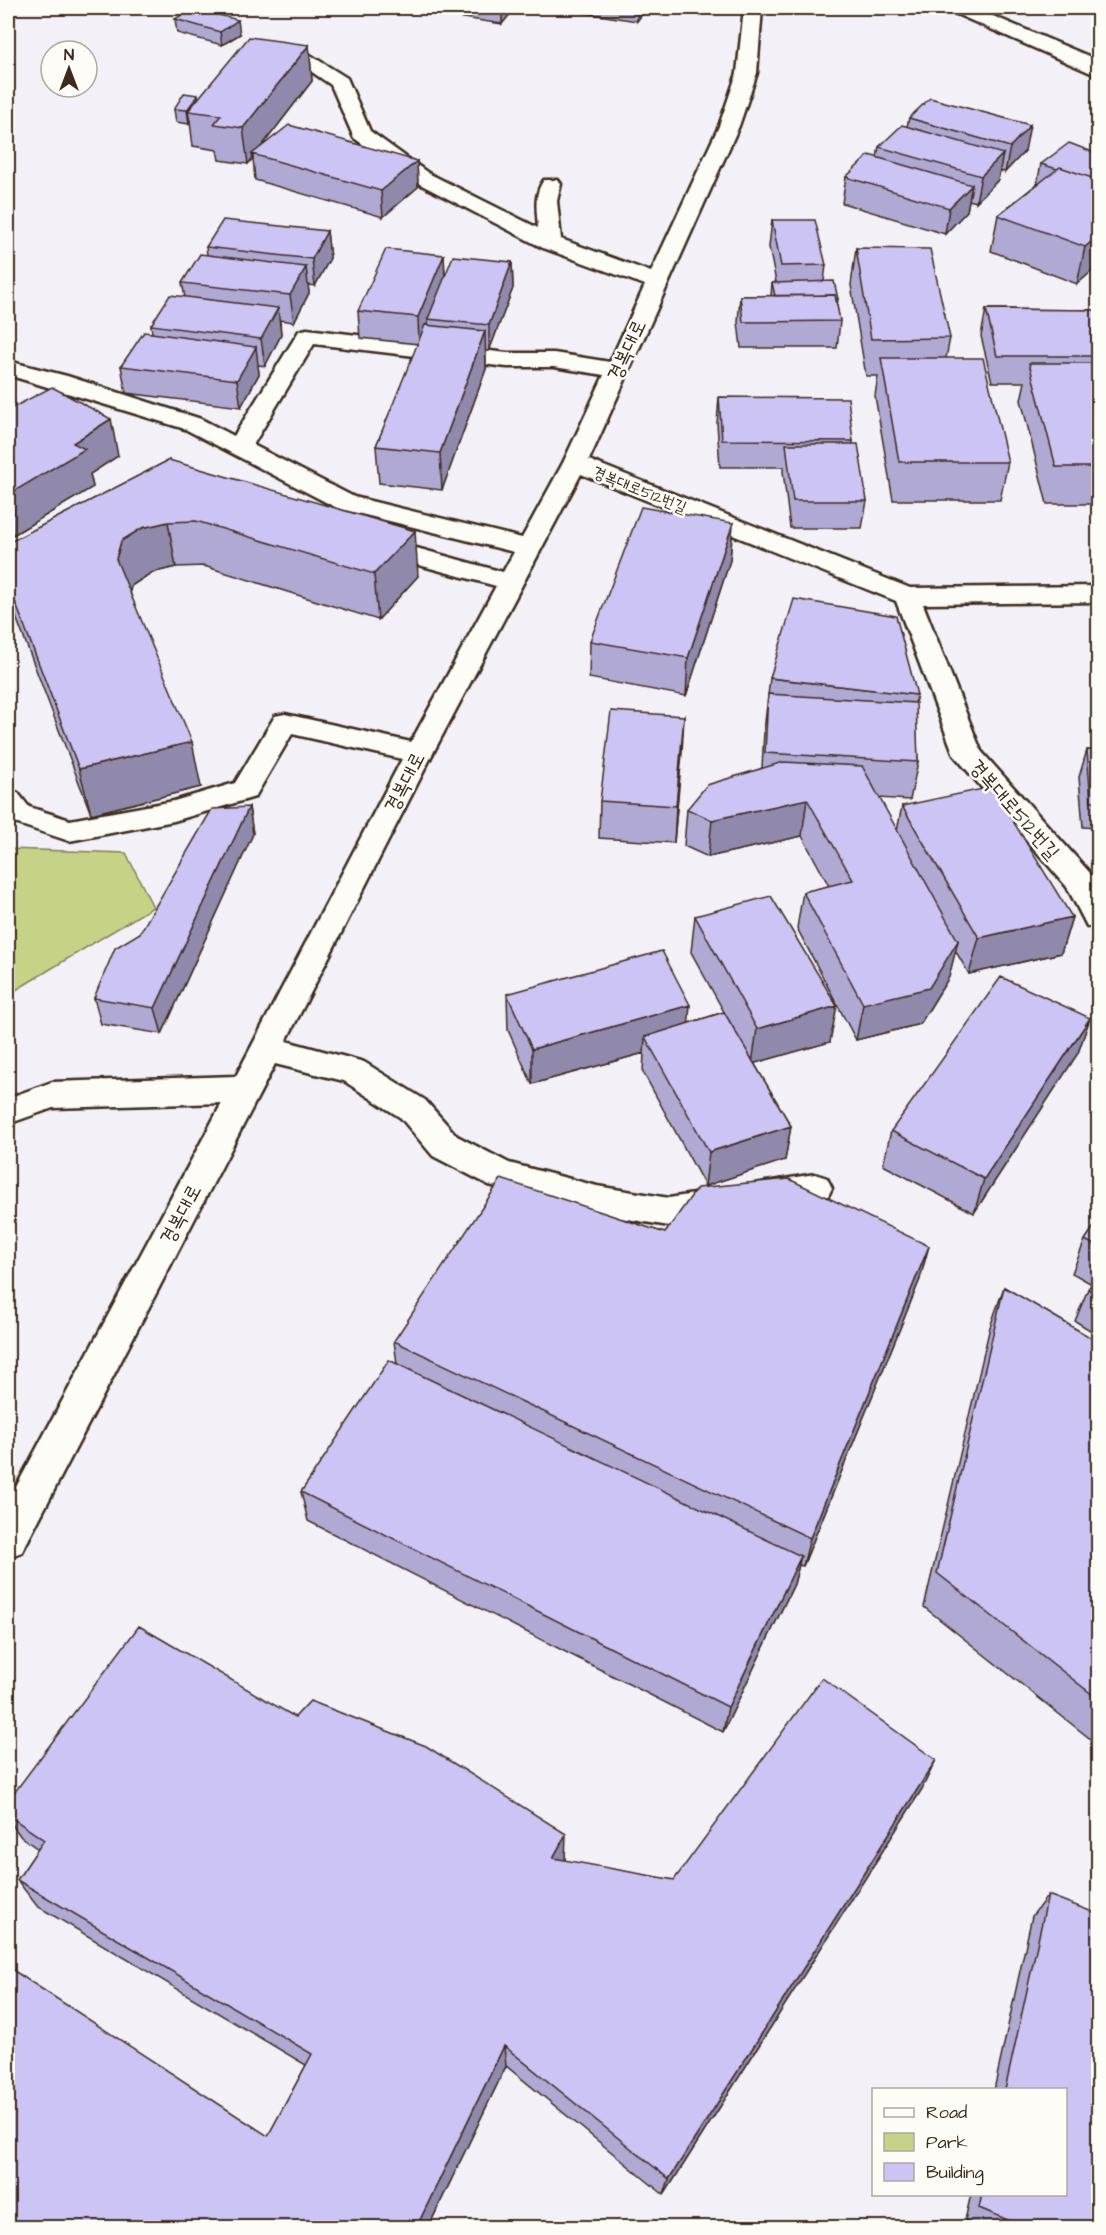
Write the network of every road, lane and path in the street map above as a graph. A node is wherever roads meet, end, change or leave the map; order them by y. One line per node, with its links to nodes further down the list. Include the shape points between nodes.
1 (753, 8): 7 (street, 경복대로, via 747,73 729,126)
2 (959, 8): 4 (street)
3 (300, 57): 6 (street, via 339,82 361,134 421,177)
4 (1098, 70)
5 (551, 184): 6 (street, via 546,201)
6 (551, 243): 7 (street)
7 (659, 282): 9 (street, 경복대로)
8 (8, 368): 10 (street)
9 (616, 370): 12 (street, via 554,360 507,360 307,336); 13 (street, 경복대로)
10 (59, 381): 11 (street); 12 (street, via 193,424)
11 (33, 399)
12 (239, 448): 15 (street, via 346,503)
13 (575, 463): 15 (street, 경복대로); 18 (street, 경복대로512번길)
14 (354, 537): 16 (street)
15 (528, 547): 16 (street, 경복대로)
16 (510, 582): 19 (street, 경복대로)
17 (1098, 594): 18 (street, 경복대로512번길)
18 (907, 596): 21 (street, 경복대로512번길, via 968,755 1079,881)
19 (419, 753): 20 (street, via 285,723 245,790 174,811 69,831 19,814); 22 (street, 경복대로)
20 (8, 800)
21 (1098, 916)
22 (267, 1048): 23 (street, 경복대로); 25 (street, via 353,1071 413,1109 445,1146 501,1175 597,1200 669,1212)
23 (246, 1089): 24 (street, via 52,1095); 26 (street, 경복대로)
24 (8, 1111)
25 (815, 1188)
26 (8, 1539)

